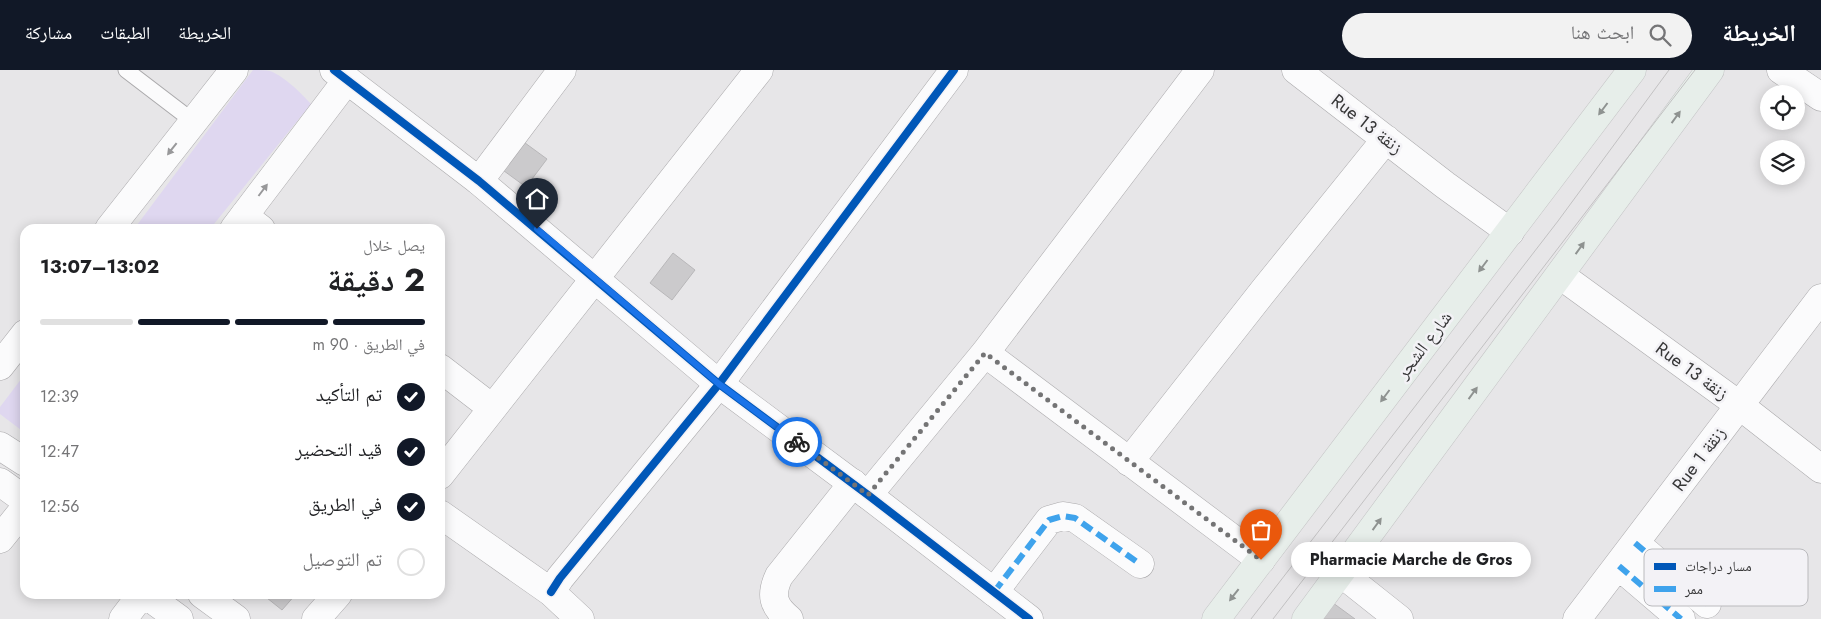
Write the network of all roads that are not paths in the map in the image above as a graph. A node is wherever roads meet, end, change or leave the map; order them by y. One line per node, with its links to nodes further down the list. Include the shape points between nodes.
1 (126, 70): 13 (lane)
2 (234, 70): 13 (street)
3 (562, 70): 15 (street)
4 (758, 70): 20 (street)
5 (954, 70): 26 (street)
6 (1200, 70): 23 (street)
7 (1296, 70): 14 (street, Rue 13 زنقة)
8 (1632, 70): 18 (main road, شارع الشجر, one-way to 18)
9 (1710, 70): 19 (main road, one-way to 9)
10 (1781, 70): 12 (street)
11 (345, 73): 15 (street); 17 (street, one-way to 11)
12 (1821, 97)
13 (194, 122): 16 (street, one-way to 16)
14 (1386, 139): 18 (street, Rue 13 زنقة); 31 (street)
15 (479, 181): 20 (street)
16 (113, 224)
17 (246, 224)
18 (1510, 232): 42 (main road, شارع الشجر, one-way to 42)
19 (1560, 275): 27 (street, Rue 13 زنقة); 45 (main road, one-way to 19)
20 (594, 278): 26 (street); 28 (street)
21 (1821, 298): 27 (street, Rue 1 زنقة)
22 (20, 340): 24 (street)
23 (985, 353): 31 (street); 35 (street)
24 (0, 366)
25 (445, 372): 28 (street)
26 (719, 384): 35 (street); 47 (street)
27 (1740, 405): 33 (street, Rue 13 زنقة); 40 (street, Rue 1 زنقة)
28 (492, 408): 32 (street)
29 (0, 446): 30 (street)
30 (20, 459)
31 (1129, 462): 42 (street)
32 (445, 469)
33 (1821, 469)
34 (0, 482): 36 (street)
35 (861, 489): 48 (street); 59 (street, via 779,576 774,587 774,599 780,612)
36 (20, 496)
37 (20, 514): 39 (street)
38 (445, 518): 47 (street)
39 (0, 539)
40 (1635, 543): 41 (street); 44 (street, Rue 1 زنقة)
41 (1644, 551)
42 (1261, 560): 61 (main road, شارع الشجر, one-way to 61)
43 (1140, 564): 48 (street, via 1075,518 1062,516 1049,520)
44 (1619, 566): 46 (street); 64 (street, Rue 1 زنقة)
45 (1341, 573): 62 (main road); 63 (street)
46 (1644, 587)
47 (551, 592): 58 (street)
48 (994, 592): 60 (street)
49 (139, 599): 54 (street)
50 (150, 599): 55 (street)
51 (209, 599): 56 (street)
52 (334, 599): 57 (street)
53 (1666, 606): 65 (street)
54 (123, 619)
55 (179, 619)
56 (236, 619)
57 (316, 619)
58 (580, 619)
59 (789, 619)
60 (1029, 619)
61 (1216, 619)
62 (1306, 619)
63 (1399, 619)
64 (1577, 619)
65 (1681, 619)

